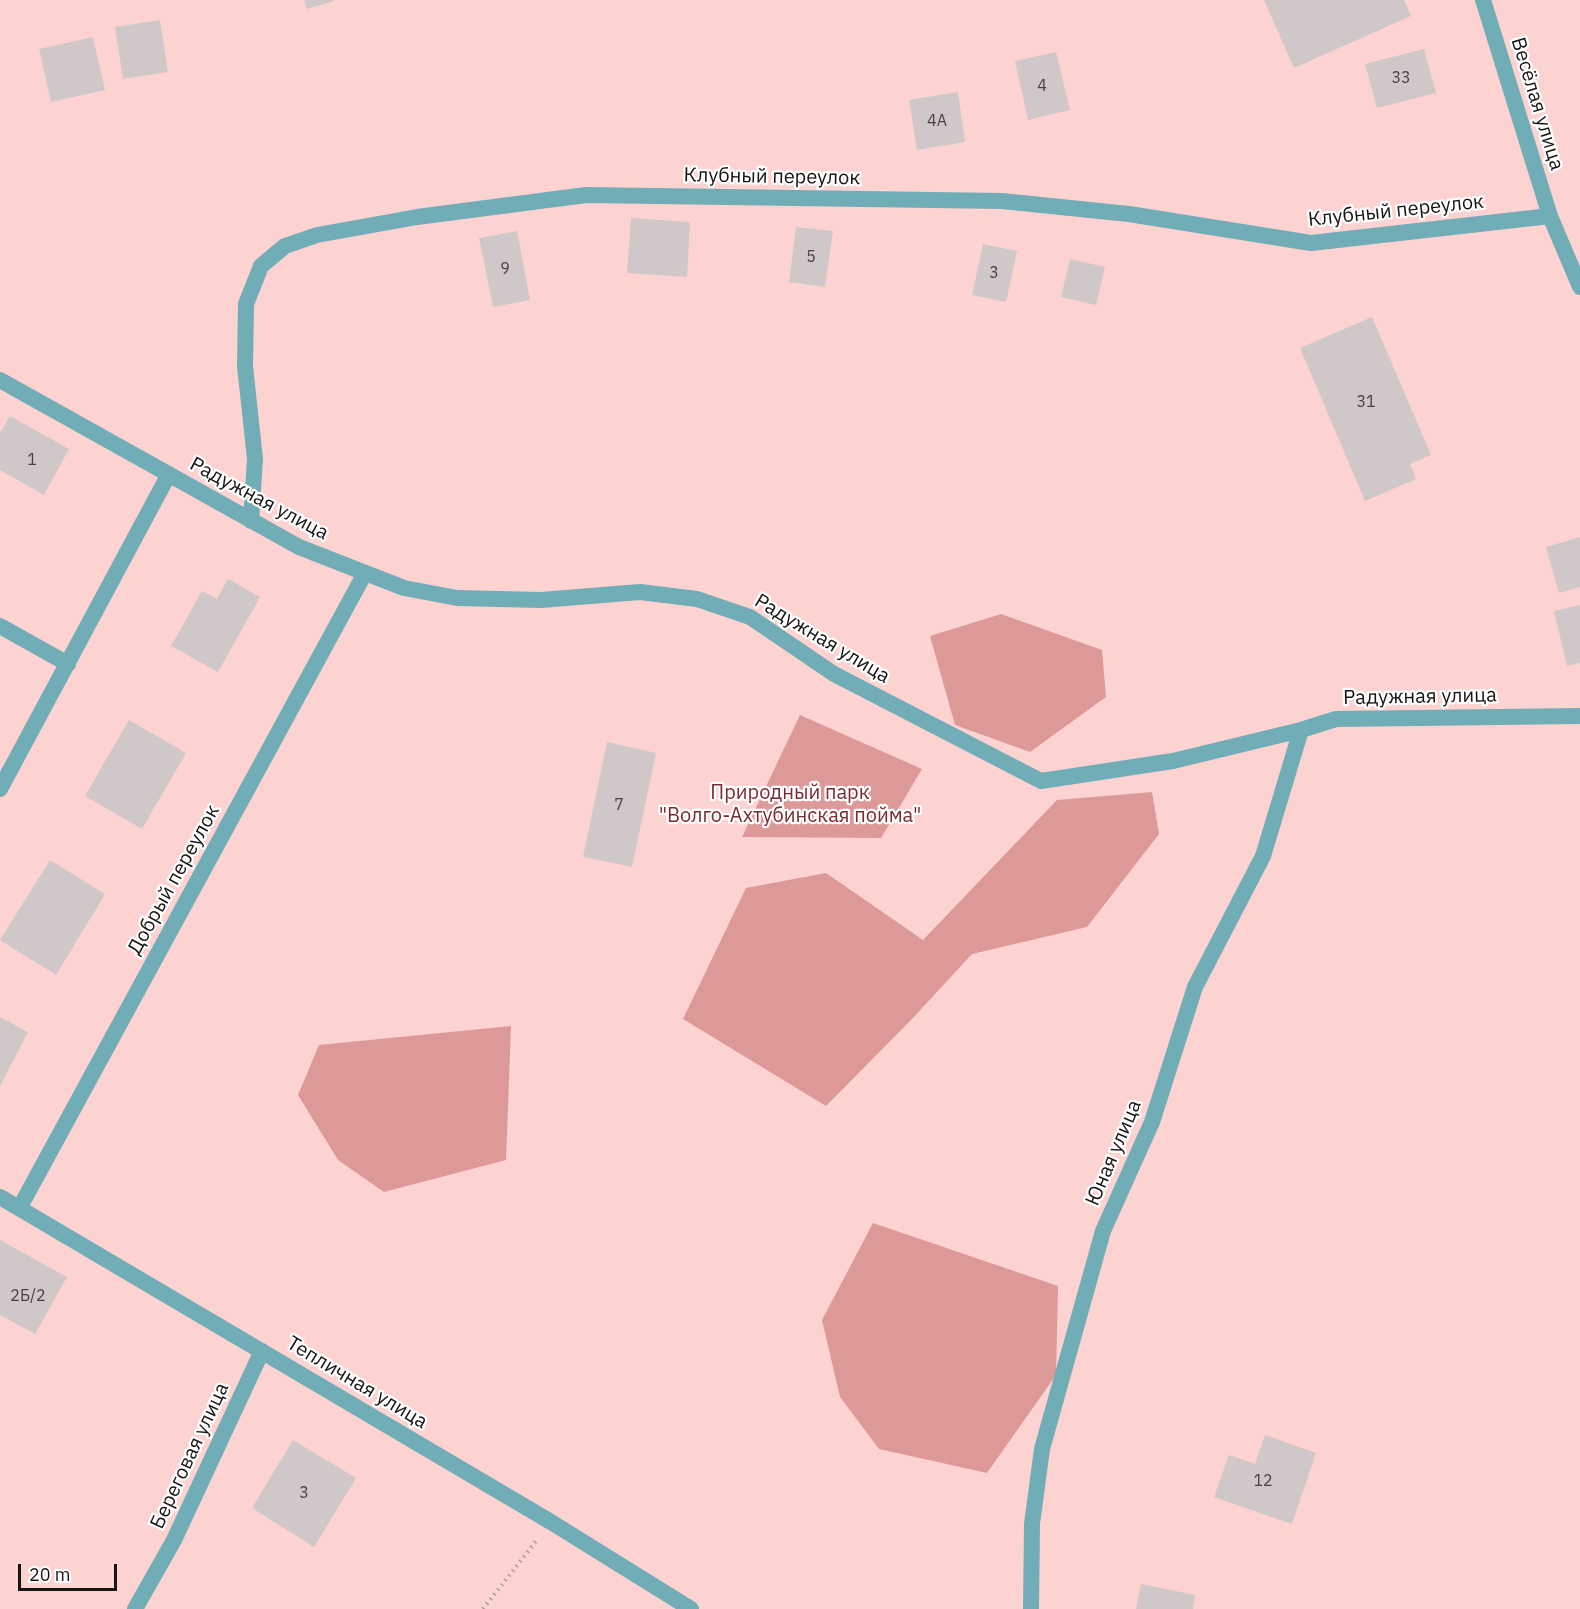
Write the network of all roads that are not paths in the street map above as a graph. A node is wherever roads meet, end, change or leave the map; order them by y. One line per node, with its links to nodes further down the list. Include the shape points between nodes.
1 (1483, 0): 2 (street, Весёлая улица)
2 (1550, 216): 3 (street, Весёлая улица); 6 (street, Клубный переулок, via 1311,243 1129,214 1002,201 586,195 417,217 317,235 285,246 261,266 246,304 245,366 255,459)
3 (1580, 287)
4 (0, 380): 5 (street, Радужная улица)
5 (169, 474): 6 (street, Радужная улица); 9 (street)
6 (251, 521): 7 (street, Радужная улица, via 299,547)
7 (365, 573): 11 (street, Радужная улица, via 404,588 457,598 541,600 640,592 697,599 750,617 834,674 1041,781 1173,761); 14 (street, Добрый переулок)
8 (0, 626): 9 (street)
9 (68, 664): 12 (street)
10 (1580, 716): 11 (street, Радужная улица, via 1336,719)
11 (1301, 730): 18 (street, Юная улица, via 1263,856 1195,987 1152,1122 1103,1231 1042,1449 1032,1524)
12 (0, 789)
13 (0, 1197): 14 (street, Тепличная улица)
14 (20, 1208): 15 (street, Тепличная улица)
15 (262, 1351): 16 (street, Береговая улица, via 174,1539); 17 (street, Тепличная улица, via 551,1521)
16 (135, 1609)
17 (691, 1609)
18 (1030, 1609)

